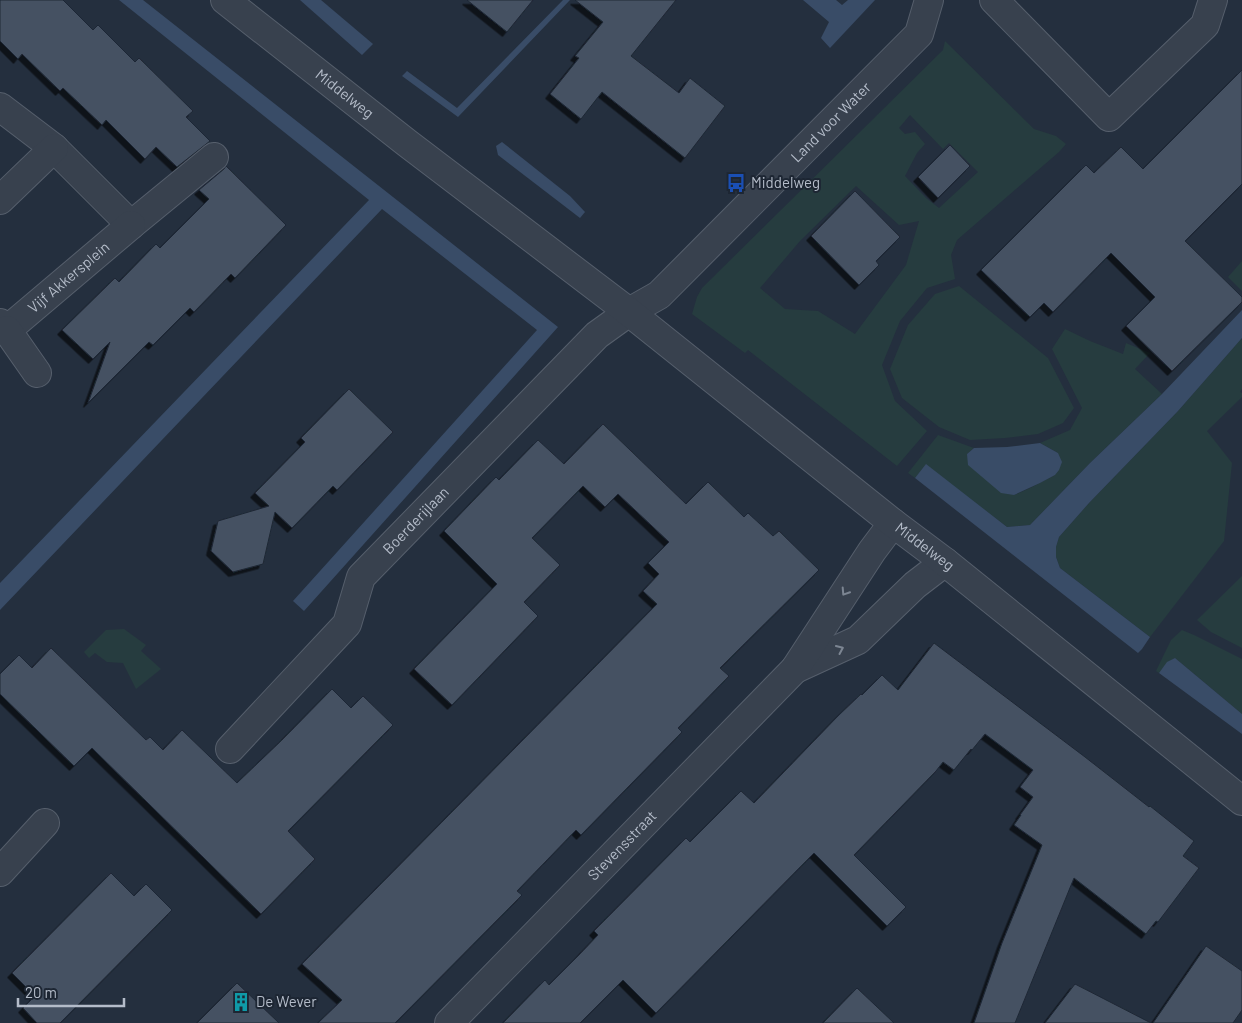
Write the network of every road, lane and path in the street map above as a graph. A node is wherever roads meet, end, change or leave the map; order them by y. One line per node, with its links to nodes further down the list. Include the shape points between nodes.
1 (225, 0): 10 (street, Middelweg)
2 (929, 0): 10 (street, Land voor Water, via 919,34 659,295)
3 (994, 0): 4 (street, via 1109,117 1205,25)
4 (1213, 0)
5 (0, 107): 6 (street)
6 (54, 148): 8 (street); 9 (street)
7 (214, 158): 9 (street, Vijf Akkersplein)
8 (0, 200)
9 (131, 225): 11 (street, Vijf Akkersplein)
10 (629, 312): 13 (street, Middelweg); 16 (street, Boerderijlaan, via 597,335 361,577 347,624)
11 (4, 327): 12 (street, Vijf Akkersplein)
12 (36, 373)
13 (893, 524): 14 (street, Middelweg); 15 (street, Stevensstraat, one-way to 15)
14 (945, 562): 15 (street, Stevensstraat, one-way to 14, via 858,640 915,585); 17 (street, Middelweg)
15 (795, 669): 20 (street, Stevensstraat)
16 (230, 749)
17 (1242, 801)
18 (44, 823): 19 (street)
19 (0, 872)
20 (449, 1023)

